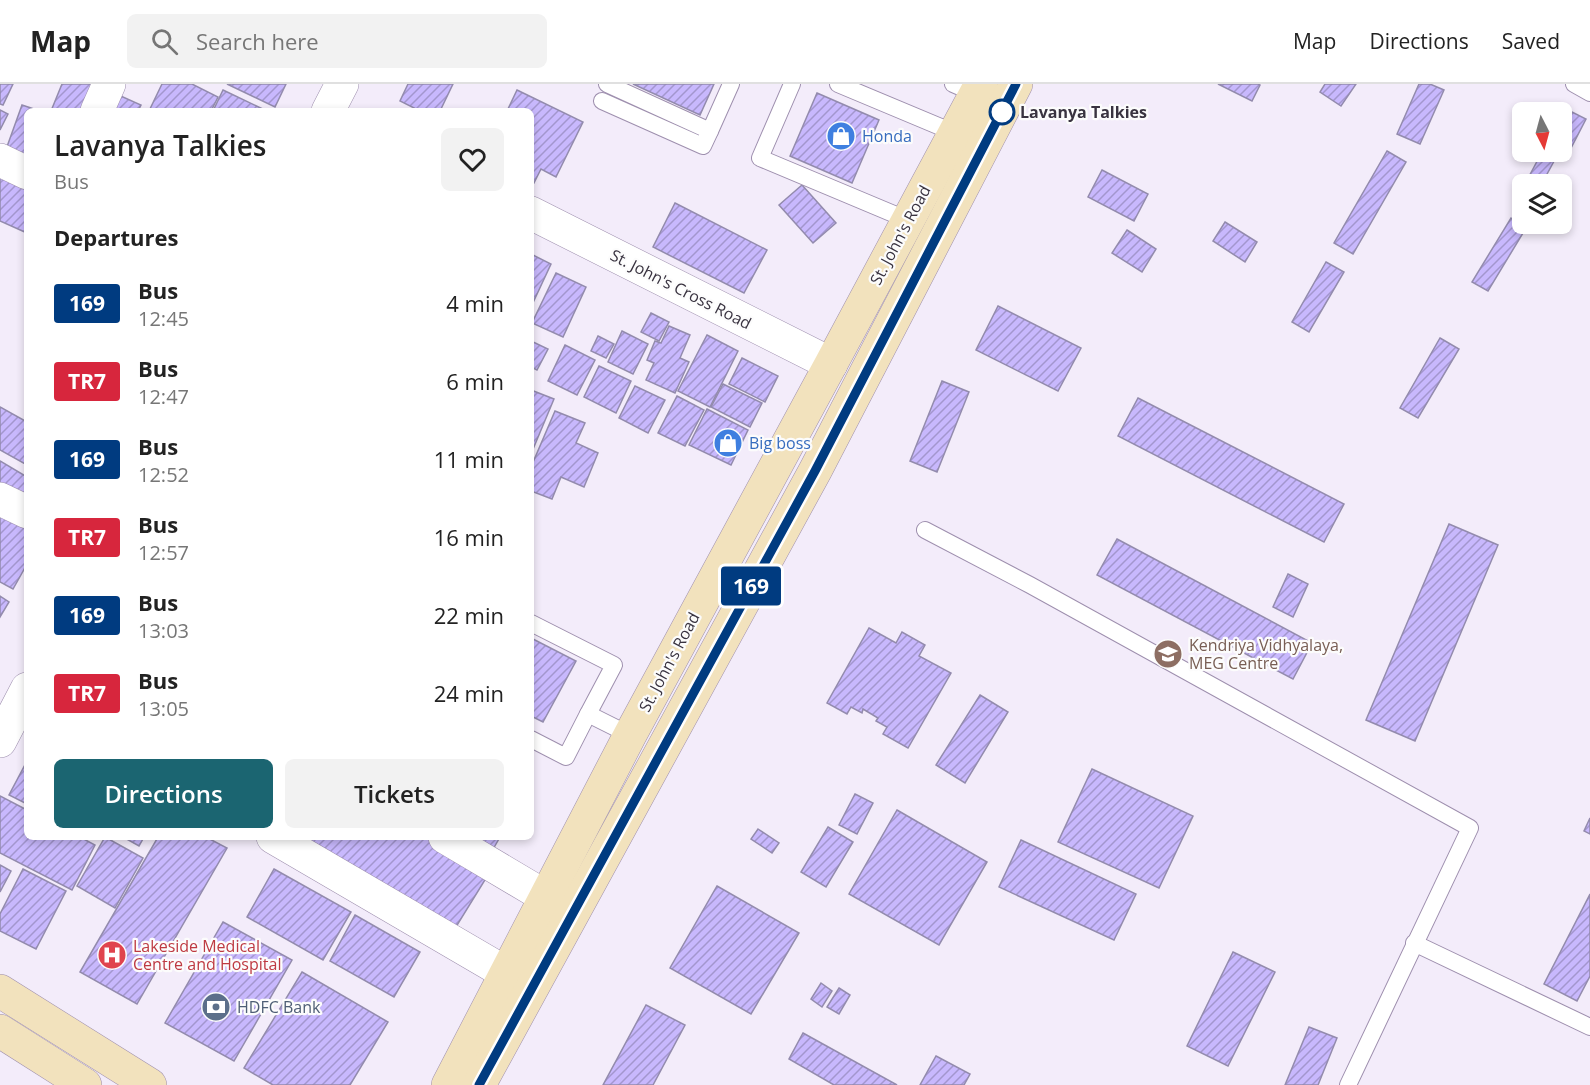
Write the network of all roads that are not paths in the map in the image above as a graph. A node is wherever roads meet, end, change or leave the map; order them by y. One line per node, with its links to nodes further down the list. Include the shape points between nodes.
1 (109, 84): 12 (street)
2 (342, 84): 13 (street)
3 (607, 84): 14 (lane)
4 (731, 84): 14 (lane)
5 (792, 84): 19 (lane, via 760,158)
6 (838, 84): 15 (lane)
7 (1016, 84): 41 (main road, St. John's Road, via 815,471)
8 (1574, 84): 10 (lane)
9 (970, 87): 15 (main road, St. John's Road)
10 (1590, 93)
11 (602, 101): 14 (lane, via 703,146)
12 (98, 108)
13 (330, 108)
14 (710, 131)
15 (955, 133): 19 (main road, St. John's Road)
16 (0, 160): 17 (street)
17 (24, 172)
18 (534, 215): 20 (street, St. John's Cross Road)
19 (908, 220): 20 (main road, St. John's Road)
20 (831, 364): 27 (main road, St. John's Road)
21 (0, 499): 22 (street)
22 (24, 511)
23 (925, 530): 33 (lane, via 1470,828)
24 (534, 625): 26 (lane, via 614,665)
25 (24, 695): 29 (street)
26 (588, 714): 27 (lane); 28 (lane, via 566,756)
27 (630, 735): 32 (main road, St. John's Road)
28 (534, 740)
29 (0, 741)
30 (278, 840): 34 (street)
31 (450, 840): 32 (street)
32 (546, 897): 34 (main road, St. John's Road)
33 (1414, 943): 36 (lane); 42 (lane)
34 (506, 973): 40 (main road, St. John's Road)
35 (0, 991): 39 (main road)
36 (1590, 1027)
37 (0, 1031): 38 (main road)
38 (85, 1085)
39 (150, 1085)
40 (448, 1085)
41 (479, 1085)
42 (1348, 1085)

